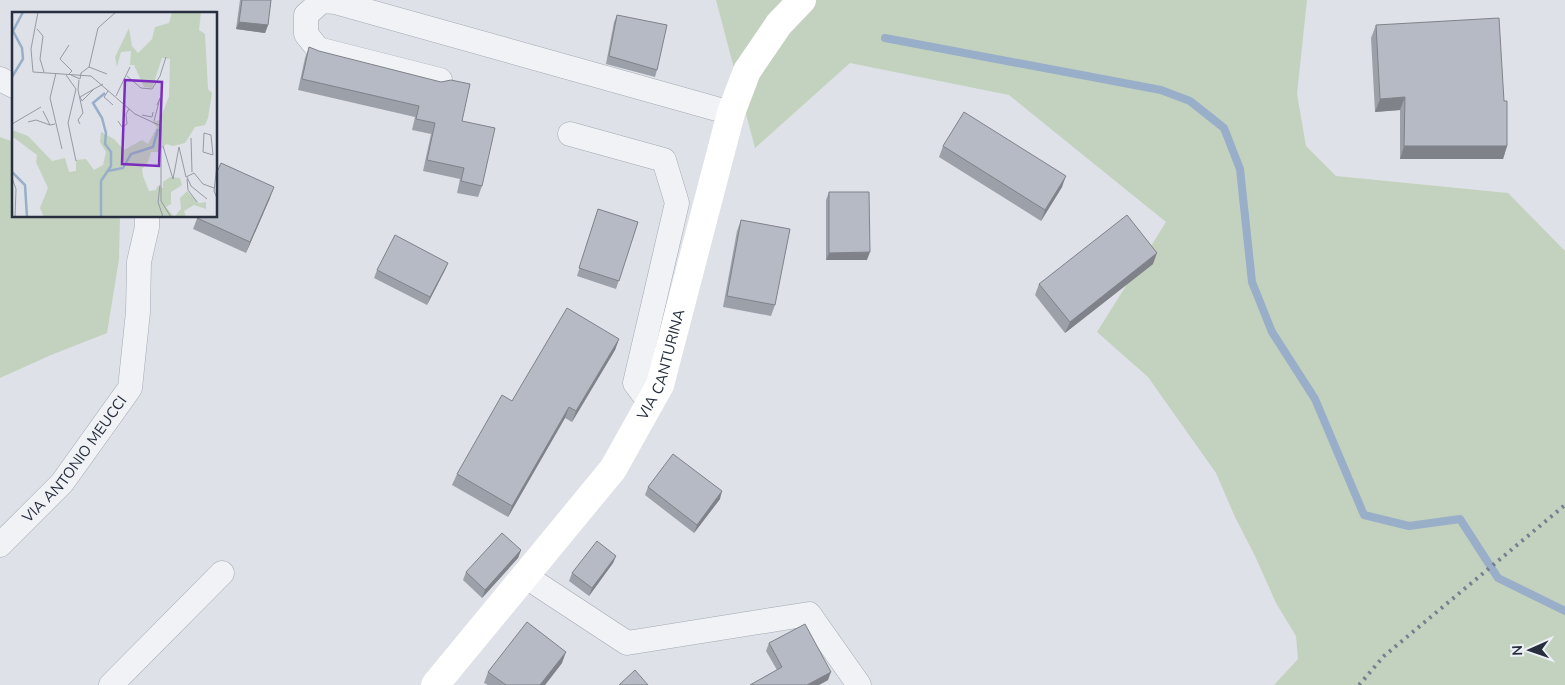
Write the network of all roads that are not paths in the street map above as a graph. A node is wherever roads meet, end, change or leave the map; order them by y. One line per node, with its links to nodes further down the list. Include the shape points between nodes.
1 (802, 0): 5 (main road, VIA CANTURINA, via 779,24 746,71)
2 (0, 79): 4 (street)
3 (440, 80): 5 (street, via 318,49 306,34 306,15 322,2 335,2)
4 (12, 85)
5 (731, 113): 8 (main road, VIA CANTURINA, via 660,385)
6 (570, 134): 8 (street, via 664,160 677,203 635,383)
7 (147, 218): 9 (street, VIA ANTONIO MEUCCI, via 139,262 138,312 130,388 62,483)
8 (650, 403): 11 (main road, VIA CANTURINA, via 613,469)
9 (0, 544)
10 (222, 573): 12 (street)
11 (525, 576): 13 (main road, VIA CANTURINA); 14 (street, via 627,643 809,614)
12 (111, 685)
13 (435, 685)
14 (859, 685)

